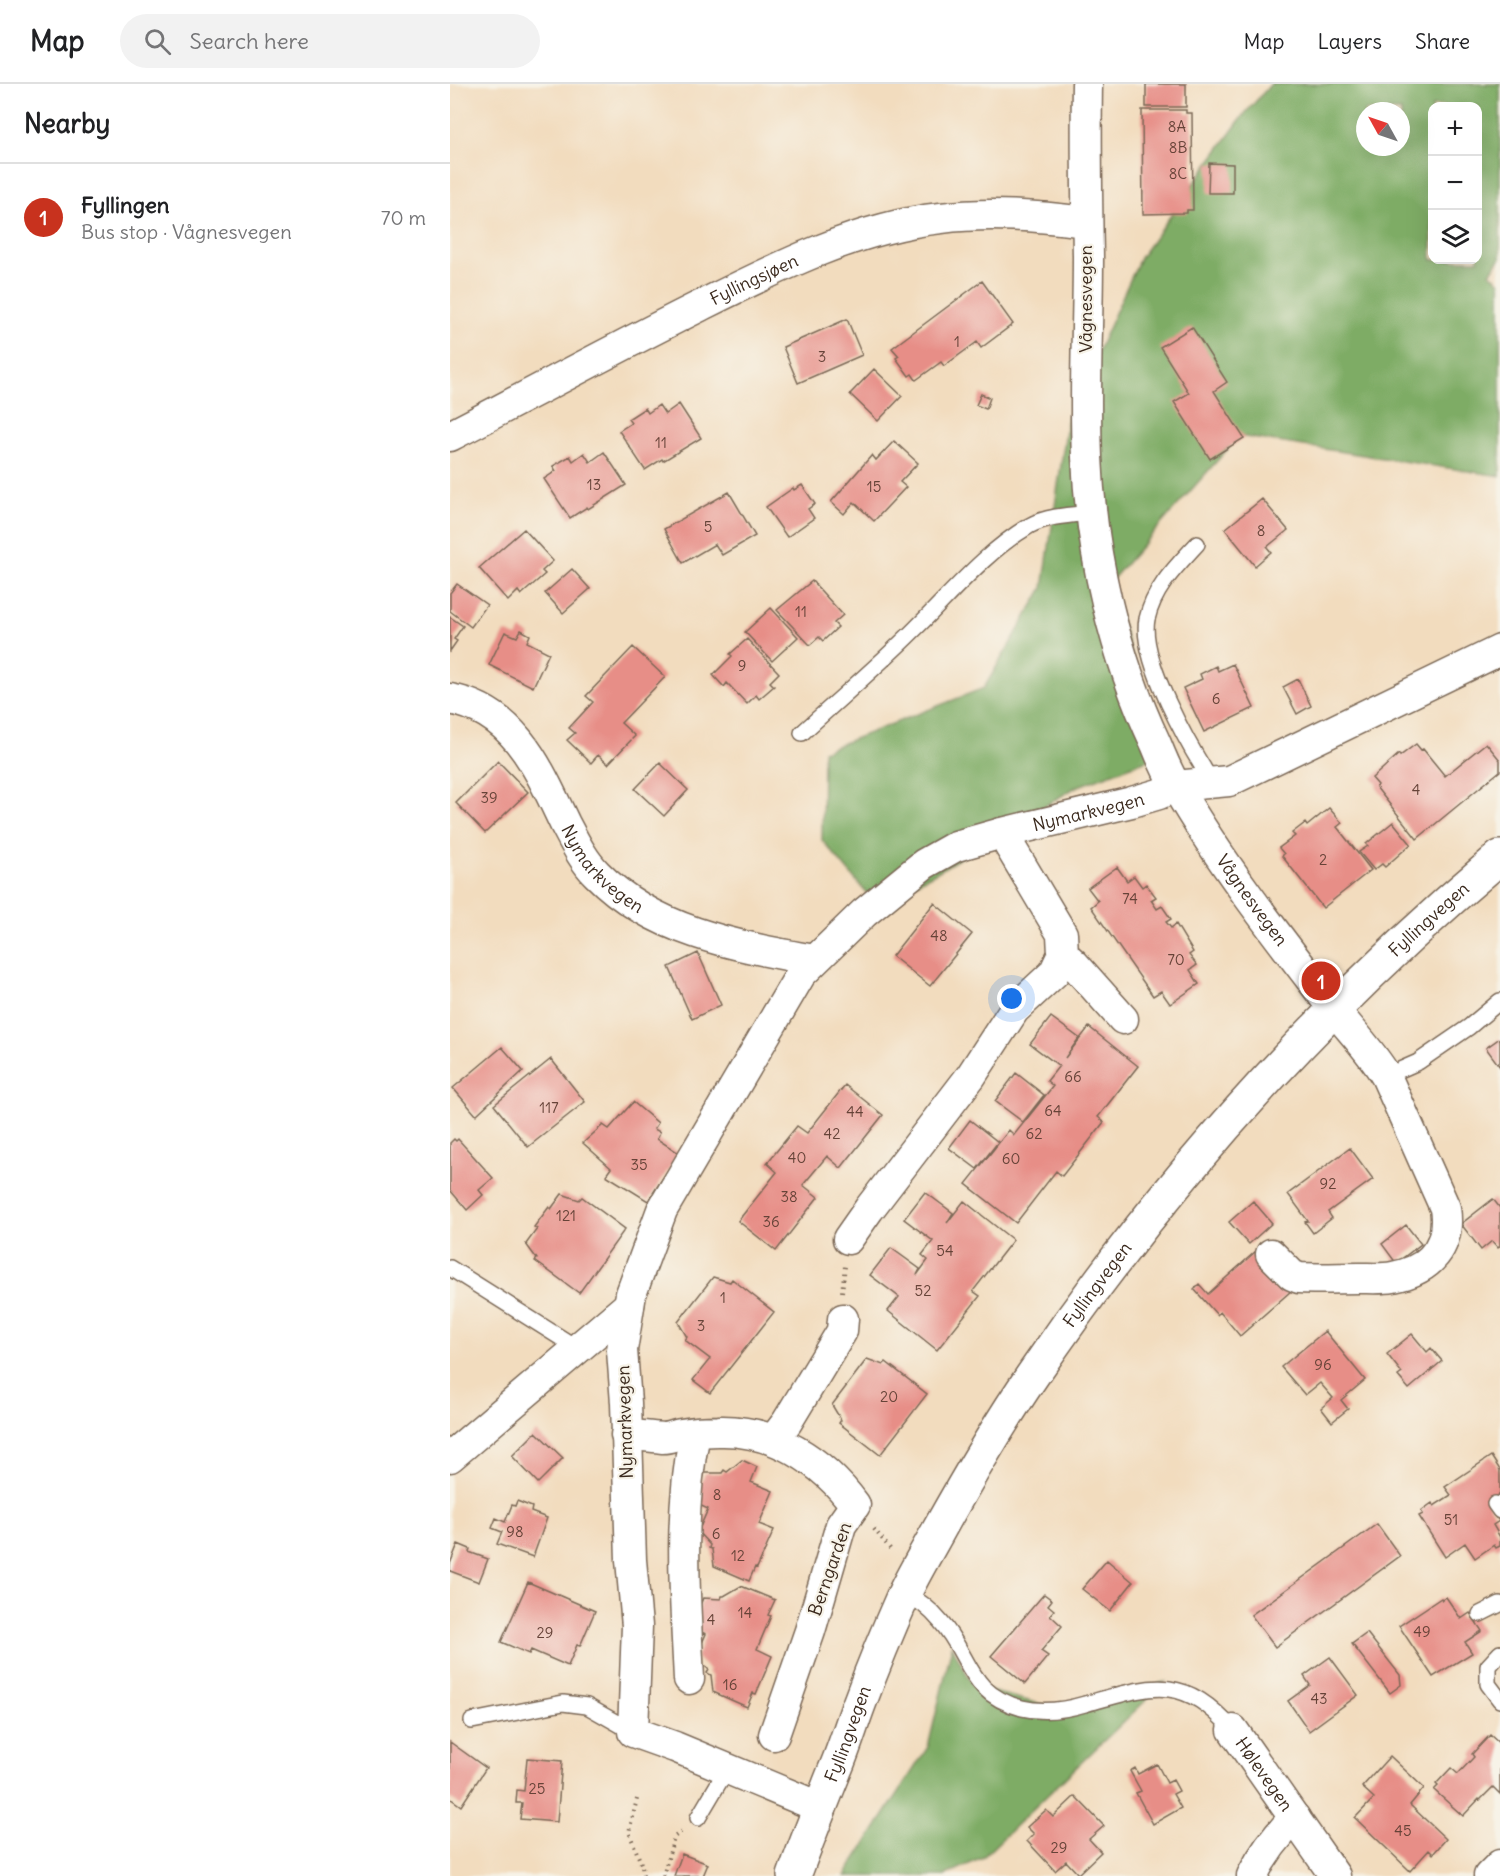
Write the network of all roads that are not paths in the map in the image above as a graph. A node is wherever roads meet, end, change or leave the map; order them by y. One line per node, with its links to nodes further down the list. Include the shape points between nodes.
1 (1087, 84): 2 (street, Vågnesvegen)
2 (1086, 222): 3 (street, Fyllingsjøen, via 977,215 920,221 860,236 736,288); 4 (street, Vågnesvegen, via 1087,459)
3 (450, 436)
4 (1092, 513): 8 (lane, via 1043,520 1005,542); 10 (street, Vågnesvegen, via 1107,607 1126,671)
5 (1197, 544): 9 (lane, via 1157,591 1147,620 1146,640 1153,668)
6 (1500, 650): 9 (street, via 1229,781)
7 (450, 699): 14 (street, Nymarkvegen, via 494,716 519,740 538,767 577,847 595,873 611,886 645,910 681,928 732,944)
8 (802, 733)
9 (1212, 782): 10 (street)
10 (1175, 786): 11 (street, Nymarkvegen, via 1132,802); 16 (street, Vågnesvegen, via 1218,854)
11 (1002, 833): 13 (street, via 1062,934); 14 (street, Nymarkvegen, via 956,846 924,864)
12 (1500, 857): 16 (street, Fyllingvegen)
13 (1063, 954): 17 (street); 19 (street, via 1054,972 1014,1010 970,1076)
14 (814, 960): 22 (street, Nymarkvegen, via 786,998 662,1210)
15 (1500, 1002): 18 (lane, via 1418,1062)
16 (1334, 1009): 18 (street); 29 (street, Fyllingvegen, via 1159,1204 1061,1332 973,1467)
17 (1123, 1019)
18 (1386, 1076): 20 (street, via 1445,1208 1446,1231 1437,1254 1415,1270 1392,1277 1323,1279 1292,1275)
19 (848, 1239)
20 (1271, 1254)
21 (450, 1268): 24 (lane)
22 (629, 1305): 24 (street); 26 (street, Nymarkvegen, via 622,1350)
23 (843, 1319): 27 (street, via 842,1331)
24 (577, 1348): 28 (street)
25 (695, 1433): 26 (street, Berngarden, via 664,1438); 27 (street, Berngarden, via 750,1433); 33 (street, via 686,1492)
26 (626, 1435): 37 (street, Nymarkvegen, via 637,1626)
27 (774, 1439): 38 (street, Berngarden, via 810,1459 855,1505 841,1525)
28 (450, 1457)
29 (908, 1587): 36 (lane, via 942,1622 986,1691 1001,1701 1023,1708 1062,1710 1144,1688 1163,1687 1191,1696 1216,1711); 40 (street, Fyllingvegen)
30 (1500, 1604): 31 (lane)
31 (1480, 1614)
32 (1500, 1653): 34 (lane, via 1488,1666 1488,1684)
33 (688, 1679)
34 (1500, 1700)
35 (472, 1721): 37 (lane, via 563,1703 587,1706)
36 (1233, 1730): 42 (street, Hølevegen)
37 (633, 1732): 39 (street)
38 (774, 1735)
39 (726, 1769): 40 (street); 41 (lane)
40 (819, 1807): 44 (street, Fyllingvegen)
41 (698, 1818)
42 (1295, 1818): 45 (street, Hølevegen, via 1268,1849); 46 (street, Hølevegen)
43 (1500, 1865): 47 (street)
44 (794, 1876)
45 (1252, 1876)
46 (1335, 1876)
47 (1489, 1876)

